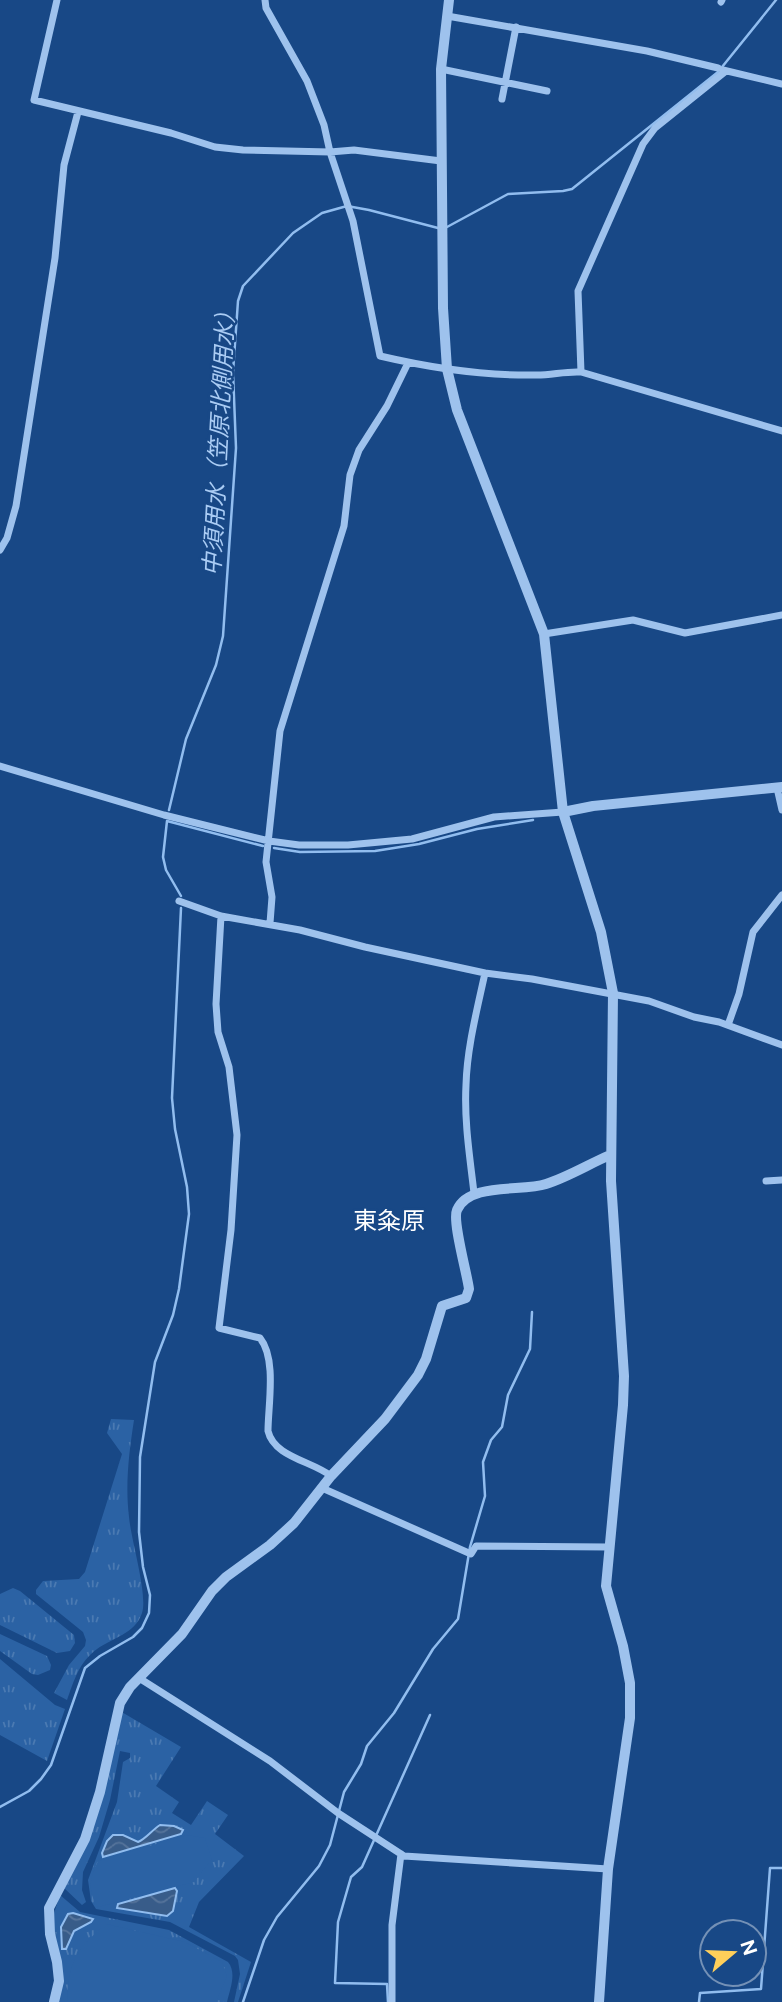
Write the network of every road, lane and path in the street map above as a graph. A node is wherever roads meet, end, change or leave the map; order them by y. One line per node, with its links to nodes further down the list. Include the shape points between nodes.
1 (57, 0): 12 (street, via 34,100)
2 (265, 0): 13 (street, via 307,81)
3 (449, 0): 4 (street)
4 (447, 16): 5 (street); 6 (street)
5 (516, 27): 7 (street); 8 (street)
6 (441, 69): 8 (street); 14 (street)
7 (723, 70): 9 (street); 17 (street, via 655,128 643,144 578,291)
8 (505, 82): 10 (street); 11 (street)
9 (782, 84)
10 (547, 91)
11 (502, 99)
12 (78, 112): 13 (street, via 215,147); 19 (street, via 64,165 55,258 16,506)
13 (330, 152): 14 (street, via 354,149); 15 (street, via 353,221 380,356)
14 (441, 161): 16 (street)
15 (408, 363): 16 (street); 26 (street, via 359,450 351,475 344,526 280,731)
16 (447, 369): 17 (street, via 540,375); 21 (street, via 457,410)
17 (581, 372): 18 (street)
18 (782, 431)
19 (0, 550)
20 (782, 615): 21 (street, via 685,633 633,620)
21 (544, 634): 25 (street)
22 (0, 766): 26 (street)
23 (780, 788): 24 (street); 25 (street)
24 (782, 810)
25 (563, 812): 26 (street, via 494,817 412,838 348,845); 32 (street, via 601,932)
26 (269, 841): 30 (street)
27 (782, 895): 33 (street, via 753,932)
28 (178, 901): 29 (street)
29 (221, 916): 30 (street); 39 (street, via 218,1032 229,1067 237,1135 219,1328 264,1342 270,1439 278,1448)
30 (270, 923): 31 (street)
31 (485, 973): 32 (street); 38 (street, via 466,1085)
32 (613, 993): 33 (street); 35 (street)
33 (728, 1025): 34 (street)
34 (782, 1045)
35 (610, 1155): 38 (street, via 545,1185); 41 (street, via 624,1376)
36 (782, 1180): 37 (street)
37 (766, 1181)
38 (474, 1193): 39 (street, via 456,1212 468,1277 466,1298 442,1306 418,1375 385,1419)
39 (331, 1476): 40 (street)
40 (322, 1488): 41 (street, via 471,1554 476,1546); 42 (street, via 294,1523 212,1591 182,1634)
41 (608, 1547): 44 (street, via 606,1586 631,1683)
42 (139, 1678): 43 (street, via 270,1761); 45 (street, via 120,1703 85,1839 49,1909 59,1981)
43 (401, 1854): 44 (street); 46 (street, via 392,1925)
44 (608, 1869): 47 (street)
45 (54, 2002)
46 (392, 2002)
47 (599, 2002)

